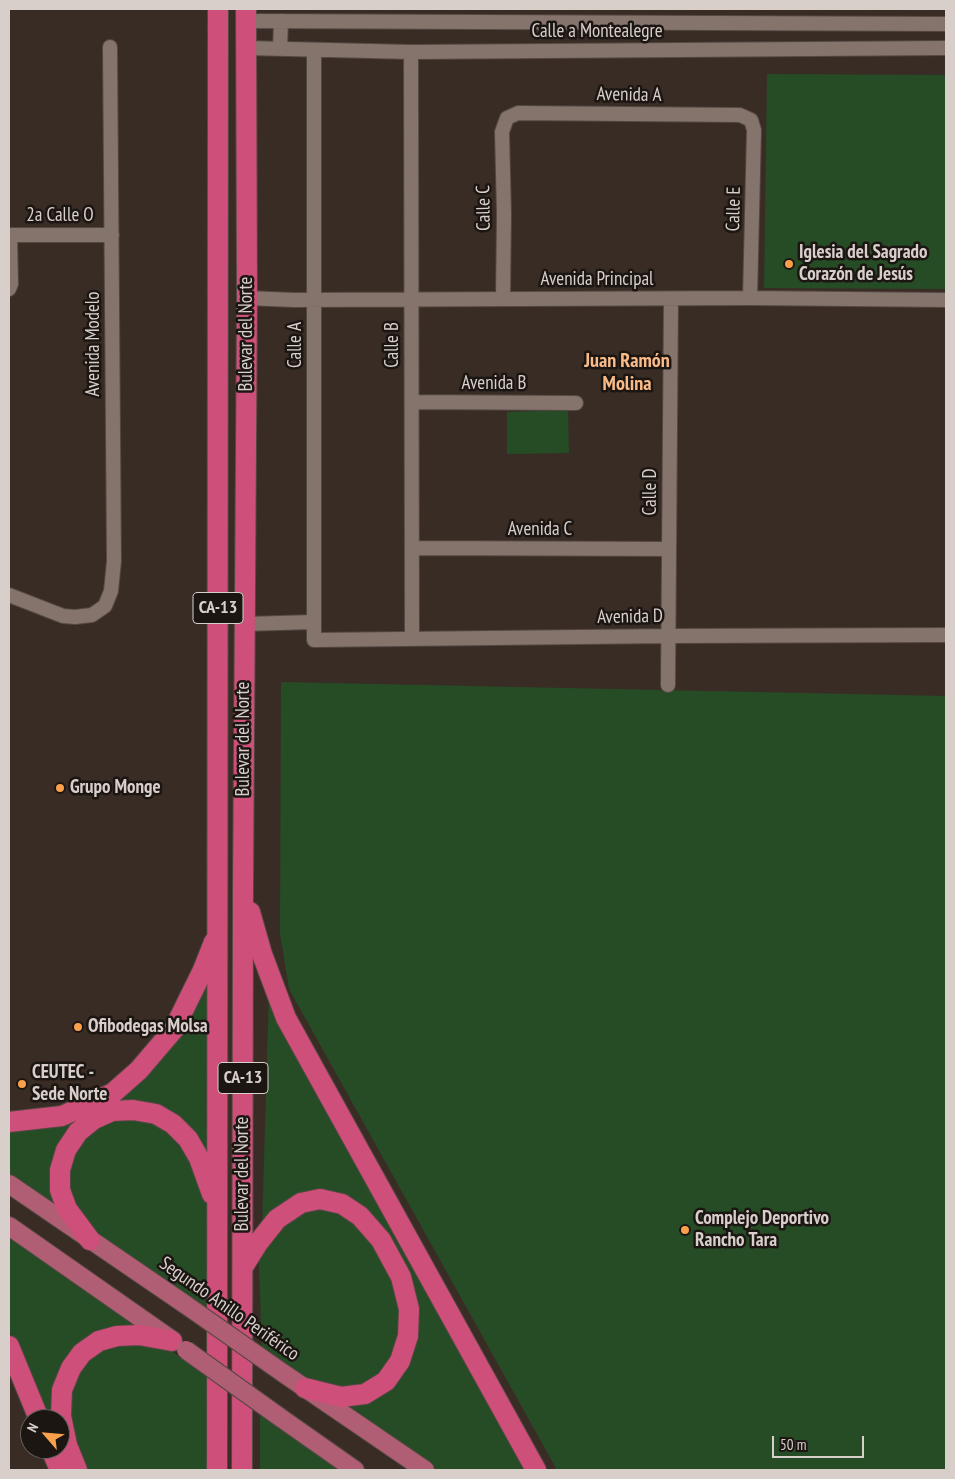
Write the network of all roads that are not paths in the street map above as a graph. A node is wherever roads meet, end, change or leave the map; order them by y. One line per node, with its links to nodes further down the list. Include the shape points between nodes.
1 (218, 9): 36 (highway, Bulevar del Norte / CA-13)
2 (247, 15): 3 (street); 6 (highway, Bulevar del Norte / CA-13)
3 (281, 21): 4 (street); 8 (street)
4 (946, 24)
5 (110, 47): 14 (street, Avenida Modelo)
6 (248, 48): 8 (street, Calle a Montealegre); 16 (highway, Bulevar del Norte / CA-13)
7 (946, 48): 10 (street, Calle a Montealegre)
8 (280, 49): 9 (street, Calle a Montealegre)
9 (314, 51): 10 (street, Calle a Montealegre); 20 (street, Calle A)
10 (411, 52): 21 (street, Calle B)
11 (507, 118): 12 (street, Avenida A, via 518,113 740,115); 19 (street, Calle C, via 502,132)
12 (751, 120): 18 (street, Calle E, via 754,130)
13 (9, 235): 14 (street, 2a Calle O); 15 (street)
14 (112, 235): 27 (street, Avenida Modelo, via 114,561 111,591 105,606 92,615 75,617 63,616)
15 (9, 289)
16 (247, 298): 20 (street, Avenida Principal); 29 (highway, Bulevar del Norte / CA-13)
17 (671, 298): 18 (street, Avenida Principal); 19 (street, Avenida Principal); 26 (street, Calle D)
18 (750, 298): 22 (street, Avenida Principal)
19 (503, 299): 21 (street, Avenida Principal)
20 (314, 300): 21 (street, Avenida Principal); 28 (street, Calle A)
21 (411, 300): 23 (street, Calle B)
22 (946, 300)
23 (412, 402): 24 (street, Avenida B); 25 (street, Calle B)
24 (576, 403)
25 (412, 548): 26 (street, Avenida C); 32 (street, Calle B)
26 (669, 550): 31 (street, Calle D)
27 (9, 595)
28 (314, 622): 29 (street); 33 (street, Calle A)
29 (245, 624): 35 (highway, Bulevar del Norte / CA-13)
30 (946, 635): 31 (street, Avenida D)
31 (668, 636): 32 (street, Avenida D); 34 (street, Calle D)
32 (412, 638): 33 (street, Avenida D)
33 (314, 640)
34 (668, 685)
35 (243, 889): 42 (highway, Bulevar del Norte / CA-13); 52 (highway, via 262,954 286,1018)
36 (218, 933): 37 (highway, via 174,1030 120,1087 62,1116); 39 (highway, Bulevar del Norte / CA-13)
37 (9, 1122)
38 (9, 1184): 41 (main road, Segundo Anillo Periférico)
39 (217, 1208): 41 (highway, via 199,1158 188,1139 173,1124 156,1114 112,1111 94,1119 78,1132 66,1150 60,1170 60,1190 67,1209); 47 (highway, Bulevar del Norte / CA-13)
40 (9, 1226): 43 (main road)
41 (90, 1240): 45 (main road, Segundo Anillo Periférico, bridge)
42 (243, 1266): 45 (highway, via 276,1219 302,1203 320,1199 342,1204 360,1216 381,1240 401,1277 409,1309 408,1336 400,1361 386,1381 365,1394 341,1397); 49 (highway, Bulevar del Norte / CA-13)
43 (179, 1345): 48 (highway, via 139,1335 117,1336 99,1341 82,1353 71,1368 62,1390 61,1416); 50 (main road, bridge)
44 (9, 1346): 46 (highway)
45 (306, 1388): 51 (main road, Segundo Anillo Periférico)
46 (35, 1409)
47 (216, 1468)
48 (77, 1470)
49 (242, 1470)
50 (355, 1470)
51 (425, 1470)
52 (536, 1470)

